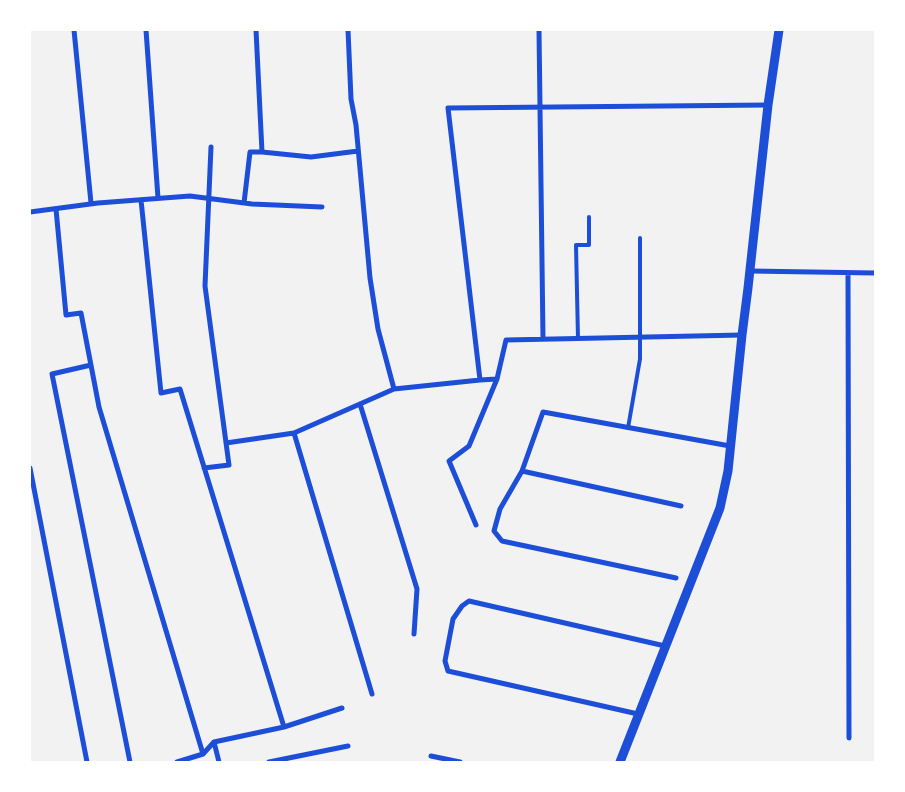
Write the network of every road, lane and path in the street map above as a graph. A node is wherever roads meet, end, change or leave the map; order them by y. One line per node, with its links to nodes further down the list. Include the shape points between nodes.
1 (74, 30): 16 (street)
2 (146, 30): 12 (street)
3 (256, 30): 11 (street)
4 (348, 30): 10 (street, via 351,99)
5 (540, 30): 8 (street)
6 (779, 30): 7 (street)
7 (768, 105): 8 (street); 22 (street)
8 (540, 108): 28 (street); 31 (street, via 448,108)
9 (211, 147): 13 (street)
10 (358, 150): 11 (street, via 311,157); 32 (street, via 370,278 378,329)
11 (262, 152): 15 (street, via 250,152)
12 (158, 198): 13 (street); 14 (street)
13 (208, 198): 15 (street); 36 (street, via 205,286)
14 (141, 200): 16 (street); 39 (street, via 161,393 180,388)
15 (244, 203): 17 (street)
16 (91, 204): 18 (street)
17 (322, 207)
18 (56, 209): 19 (street); 29 (street, via 66,315 81,313)
19 (30, 212)
20 (589, 217): 27 (lane, via 589,245 576,245)
21 (640, 238): 26 (lane)
22 (750, 271): 24 (street); 25 (street)
23 (875, 273): 24 (street)
24 (848, 274): 50 (street)
25 (742, 335): 26 (street); 37 (street)
26 (640, 337): 27 (street); 34 (lane, via 640,359)
27 (578, 339): 28 (street)
28 (543, 340): 30 (street, via 506,340)
29 (91, 365): 53 (street, via 99,407); 56 (street, via 52,374)
30 (497, 379): 31 (street); 42 (street, via 469,446 449,461)
31 (480, 380): 32 (street)
32 (394, 389): 33 (street)
33 (360, 404): 35 (street); 44 (street, via 417,589)
34 (628, 428): 37 (street); 40 (street, via 543,412)
35 (294, 433): 36 (street); 46 (street)
36 (226, 443): 39 (street, via 229,465)
37 (730, 446): 45 (street, via 720,508)
38 (30, 468): 55 (street)
39 (204, 468): 49 (street)
40 (522, 470): 41 (street); 43 (street, via 500,509 494,531 502,542)
41 (681, 506)
42 (476, 525)
43 (676, 578)
44 (414, 634)
45 (665, 646): 48 (street); 48 (street, via 469,601 454,619 445,661 448,671)
46 (372, 694)
47 (342, 708): 49 (street)
48 (638, 714): 61 (street)
49 (284, 727): 51 (street)
50 (849, 738)
51 (214, 742): 53 (street); 58 (street)
52 (348, 746): 59 (street)
53 (203, 754): 57 (street)
54 (431, 756): 60 (street)
55 (87, 762)
56 (130, 762)
57 (177, 762)
58 (220, 762)
59 (269, 762)
60 (460, 762)
61 (620, 762)

